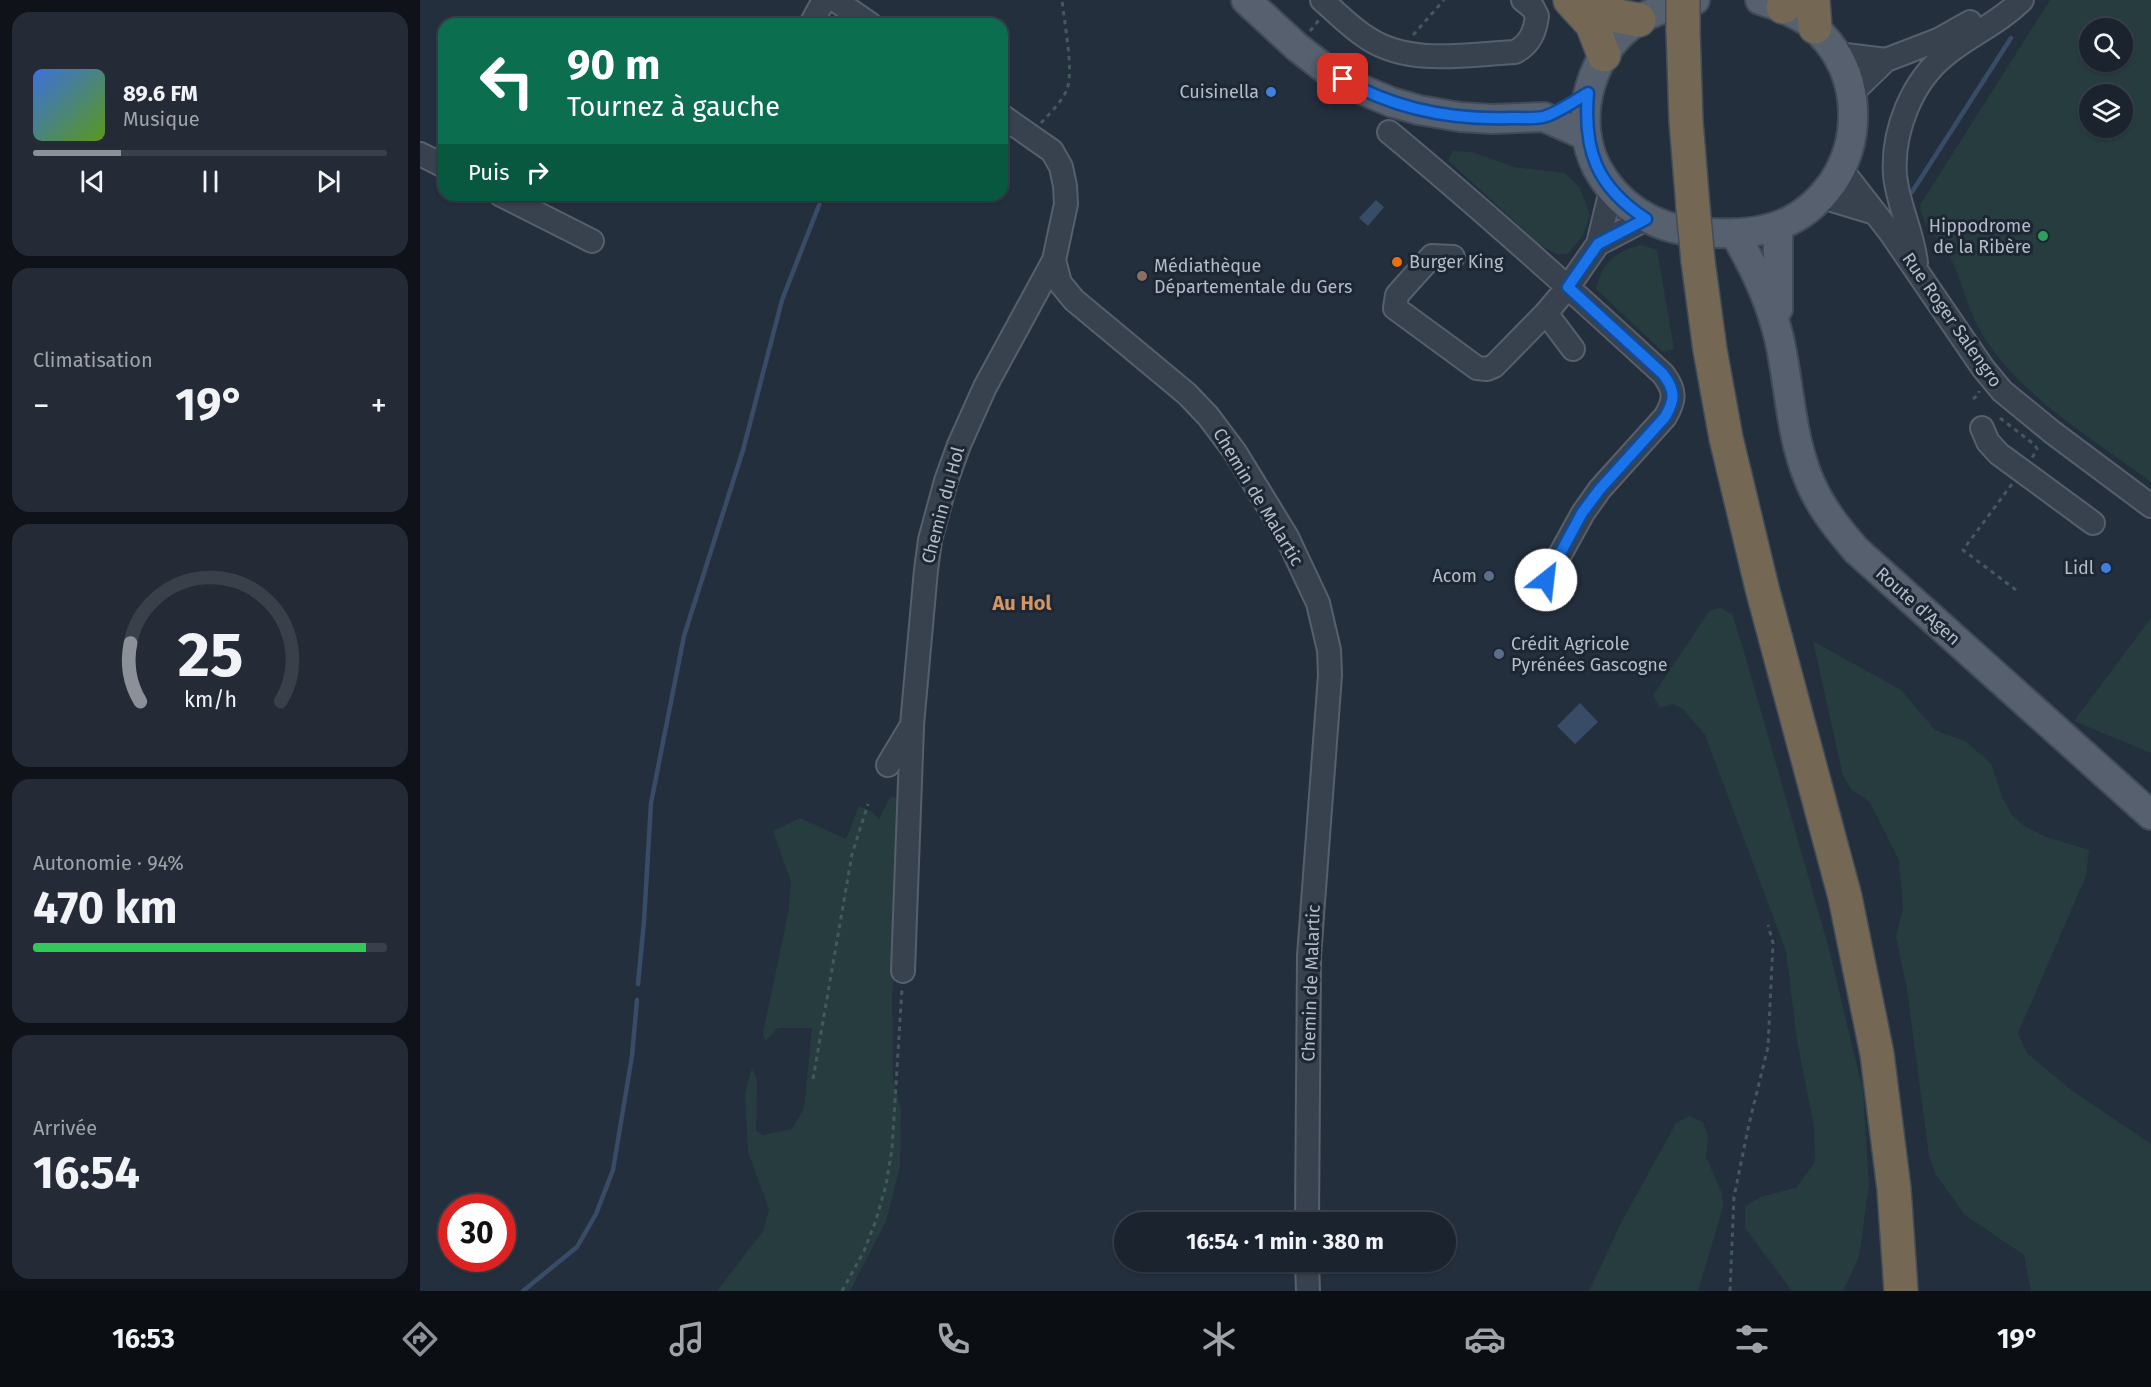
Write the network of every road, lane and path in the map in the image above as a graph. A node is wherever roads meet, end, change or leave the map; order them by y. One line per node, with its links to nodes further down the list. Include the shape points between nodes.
1 (824, 0): 15 (street)
2 (836, 0): 16 (street)
3 (1062, 0): 28 (path, via 1070,74 1058,104)
4 (1246, 0): 18 (main road)
5 (1444, 0): 19 (path)
6 (1523, 0): 19 (street, via 1537,16 1528,43 1515,52 1438,56)
7 (1570, 0): 21 (highway, via 1592,24)
8 (1588, 0): 17 (highway, via 1602,12)
9 (1695, 0): 17 (main road, via 1663,8)
10 (2000, 0): 22 (street, via 1961,28)
11 (2022, 0): 44 (street, via 1947,54 1920,84 1903,118 1896,146 1895,176 1900,205 1915,246)
12 (1335, 5): 18 (path); 19 (street, via 1369,40)
13 (1792, 7): 20 (main road)
14 (1683, 15): 67 (highway, bridge, via 1686,121 1710,350 1726,438 1762,588 1845,897 1877,1054 1894,1189)
15 (814, 18)
16 (862, 18)
17 (1638, 20): 21 (main road)
18 (1297, 47): 25 (main road, via 1358,88 1419,110 1492,119)
19 (1398, 52)
20 (1838, 54): 22 (street); 24 (main road)
21 (1604, 55): 23 (main road)
22 (1886, 60): 24 (street)
23 (1588, 93): 25 (main road); 29 (main road)
24 (1852, 93): 32 (main road, via 1854,122)
25 (1544, 117): 29 (main road)
26 (1008, 120): 28 (street)
27 (1389, 132): 45 (street)
28 (1030, 136): 43 (street, via 1052,152 1061,167 1065,186 1066,204)
29 (1587, 136): 33 (main road, via 1596,166)
30 (420, 154): 31 (street)
31 (438, 163)
32 (1841, 169): 34 (main road); 36 (street, Rue Roger Salengro)
33 (1611, 190): 37 (main road); 41 (street)
34 (1822, 197): 36 (street); 38 (main road)
35 (513, 201): 40 (street)
36 (1875, 213): 44 (street, Rue Roger Salengro)
37 (1646, 219): 39 (main road, via 1679,230); 41 (street)
38 (1778, 226): 39 (main road); 47 (main road, Route d'Agen)
39 (1734, 233): 47 (main road, Route d'Agen, via 1760,280)
40 (592, 241)
41 (1598, 244): 45 (street)
42 (1452, 257): 46 (street, via 1432,256 1397,295 1395,308 1476,368 1494,366)
43 (1054, 260): 55 (street, Chemin du Hol, via 985,387 946,481 930,540); 62 (street, Chemin de Malartic, via 1060,283 1074,300 1187,394 1220,430 1287,537 1318,603 1329,650 1330,675 1309,956)
44 (1917, 271): 51 (street, Rue Roger Salengro, via 2002,392)
45 (1568, 287): 46 (street); 53 (street, via 1663,374 1673,394 1665,417 1582,513)
46 (1546, 313): 48 (street)
47 (1779, 338): 58 (main road, Route d'Agen, via 1797,443 1819,501 1837,527 1856,550)
48 (1573, 349)
49 (1991, 423): 50 (street, via 1988,442); 50 (path, via 2035,445 2037,449)
50 (2022, 471): 52 (street); 54 (path, via 1963,550)
51 (2151, 506)
52 (2093, 523)
53 (1546, 580)
54 (2016, 590)
55 (912, 726): 56 (street, Chemin du Hol); 60 (street)
56 (888, 765)
57 (868, 804): 61 (path, via 852,854)
58 (2151, 815)
59 (1768, 925): 66 (path, via 1773,943 1768,1047 1734,1197)
60 (903, 971): 65 (path, via 892,1149 886,1185 864,1251)
61 (813, 1079)
62 (1307, 1212)
63 (1307, 1272): 64 (street)
64 (1307, 1289)
65 (842, 1291)
66 (1730, 1291)
67 (1901, 1291)

